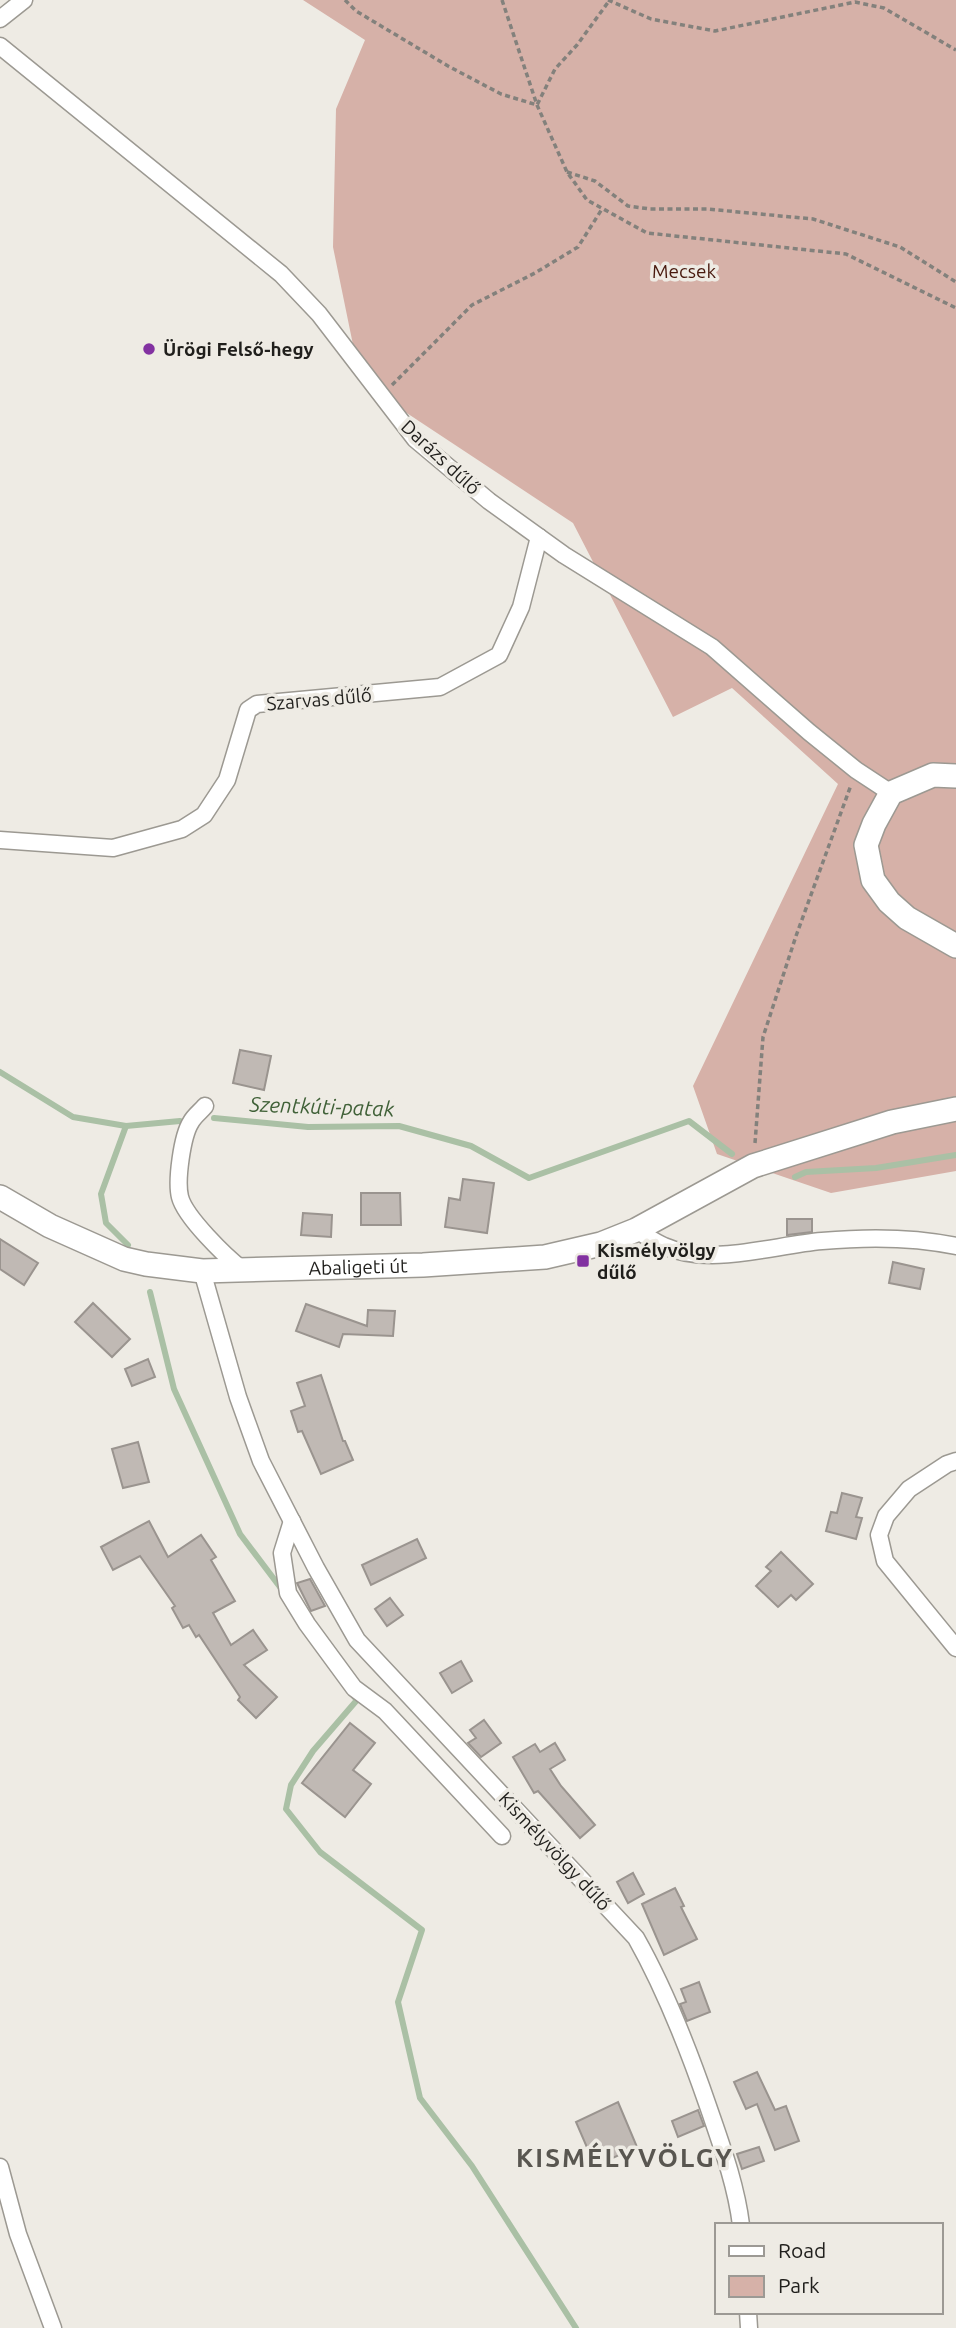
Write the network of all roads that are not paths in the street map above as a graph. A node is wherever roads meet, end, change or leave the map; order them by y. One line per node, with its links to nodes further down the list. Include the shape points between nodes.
1 (24, 0): 2 (street)
2 (0, 19)
3 (0, 46): 4 (street, Darázs dűlő, via 281,274 319,314 415,439)
4 (539, 537): 6 (street, Darázs dűlő, via 712,647 856,770); 7 (street, Szarvas dűlő, via 521,607 499,655 440,687 257,705 248,710 227,780 204,815 182,829 113,848)
5 (956, 776): 6 (main road, via 933,775)
6 (891, 793): 8 (main road, via 866,845 873,880 907,918)
7 (0, 840)
8 (956, 946)
9 (205, 1106): 14 (street, via 190,1123 178,1166 180,1198 224,1256)
10 (956, 1109): 12 (main road, Abaligeti út, via 892,1122 753,1166)
11 (0, 1197): 15 (main road, Abaligeti út, via 50,1226 124,1259)
12 (636, 1230): 13 (street, via 665,1247 697,1255 889,1238); 14 (main road, Abaligeti út, via 545,1257)
13 (956, 1246)
14 (243, 1270): 15 (main road, Abaligeti út)
15 (202, 1271): 17 (street, Kismélyvölgy dűlő, via 261,1461)
16 (956, 1461): 18 (street, via 909,1489 886,1516 879,1535 885,1561)
17 (292, 1521): 19 (street, Kismélyvölgy dűlő, via 282,1553 288,1593 307,1624 354,1688 385,1711); 21 (street, Kismélyvölgy dűlő, via 357,1640 636,1938 660,1980 697,2075 724,2152)
18 (956, 1648)
19 (502, 1836)
20 (0, 2167): 22 (street, via 18,2234)
21 (741, 2223)
22 (53, 2328)

